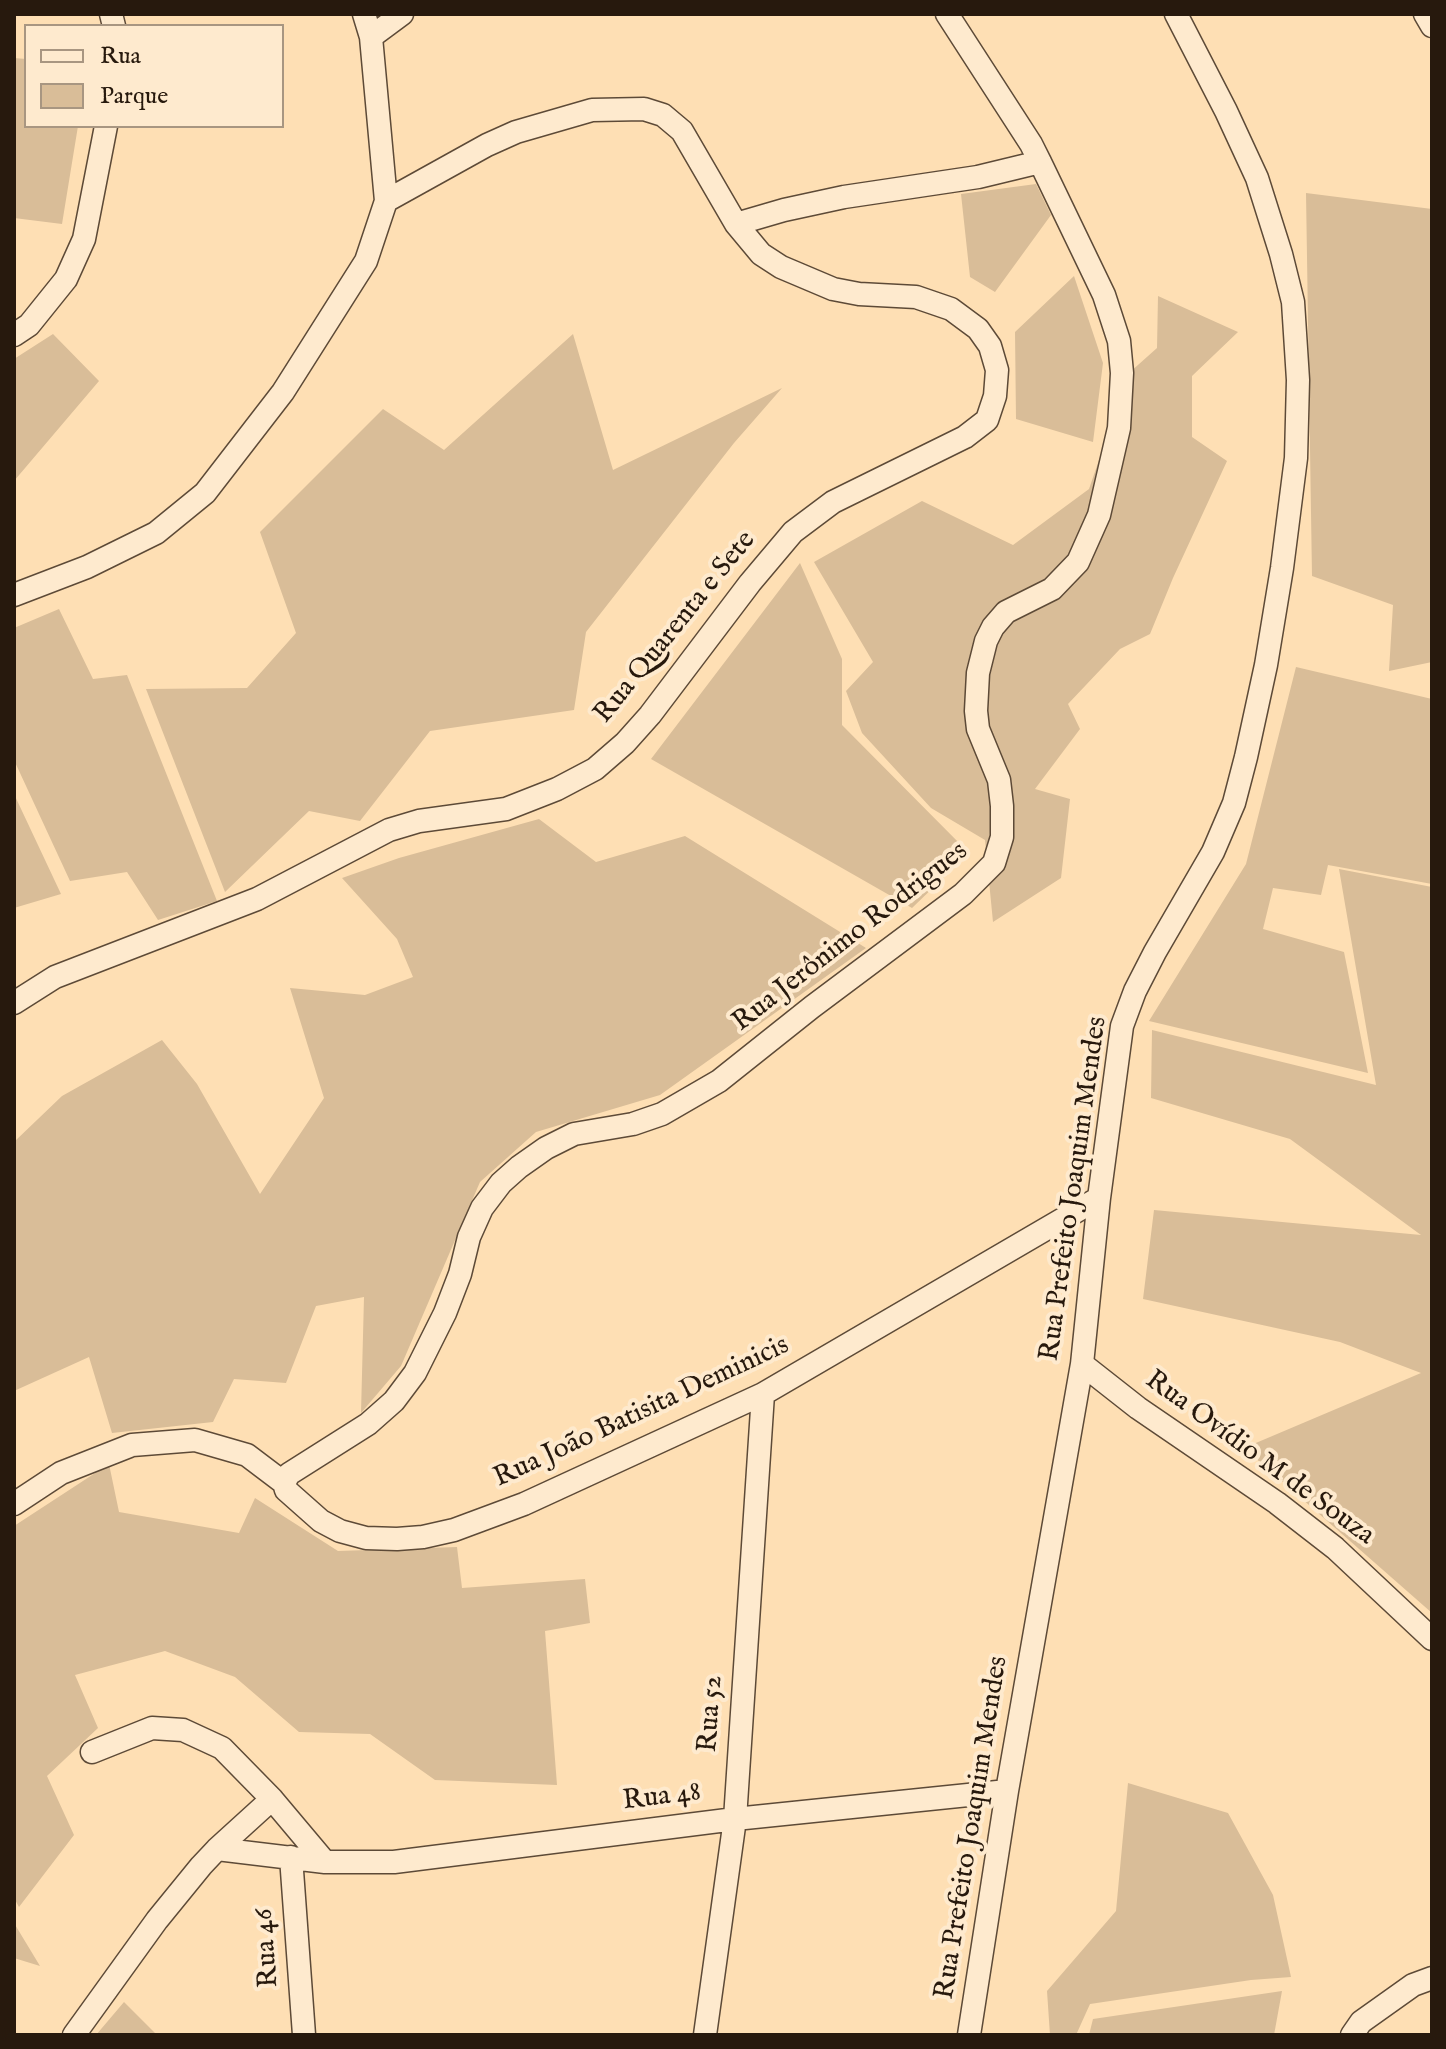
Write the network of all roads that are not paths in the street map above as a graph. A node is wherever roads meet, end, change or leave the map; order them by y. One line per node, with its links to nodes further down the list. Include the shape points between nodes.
1 (364, 14): 7 (street)
2 (402, 14): 7 (street)
3 (947, 14): 9 (street, Rua Jerônimo Rodrigues)
4 (1176, 14): 15 (street, Rua Prefeito Joaquim Mendes, via 1257,178 1281,254 1293,302 1296,458 1266,665 1234,803 1213,852 1135,991 1122,1026)
5 (1425, 14): 6 (street)
6 (1432, 26)
7 (371, 37): 10 (street)
8 (106, 128): 12 (street, via 84,239 66,279 29,325)
9 (1040, 162): 11 (street, via 844,197); 18 (street, Rua Jerônimo Rodrigues, via 1104,295 1119,341 1119,428 1099,515 1078,562 1052,589 1006,612 986,641 976,711 999,780 1002,837 994,863 963,894 719,1081 662,1114 574,1134 528,1159 482,1208 445,1313 401,1392 368,1424 289,1474)
10 (386, 201): 11 (street, Rua Quarenta e Sete, via 516,132 592,110 644,109 663,115 682,131); 13 (street, via 366,261 283,392 205,493 156,533)
11 (736, 224): 14 (street, Rua Quarenta e Sete, via 761,254 781,267 833,289 916,297 951,309 978,329 997,370 987,420 965,437 833,502 793,532 650,715 595,769 506,809 389,830 257,899 55,977)
12 (14, 335)
13 (14, 595)
14 (14, 1003)
15 (1099, 1198): 16 (street, Rua Prefeito Joaquim Mendes); 17 (street, Rua João Batisita Deminicis)
16 (1082, 1364): 20 (street, Rua Ovídio M de Souza, via 1335,1548); 22 (street, Rua Prefeito Joaquim Mendes)
17 (763, 1394): 18 (street, Rua João Batisita Deminicis, via 524,1504 423,1537 366,1538 340,1531 321,1521); 24 (street, Rua 52)
18 (284, 1483): 19 (street, Rua João Batisita Deminicis, via 247,1455 195,1440 132,1445 61,1473)
19 (14, 1504)
20 (1432, 1639)
21 (92, 1752): 23 (street, via 152,1728 183,1730 222,1748)
22 (1007, 1791): 24 (street, Rua 48); 32 (street, Rua Prefeito Joaquim Mendes)
23 (272, 1799): 25 (street); 27 (street)
24 (735, 1819): 27 (street, Rua 48, via 394,1862); 31 (street, Rua 52)
25 (217, 1849): 26 (street, Rua 48); 29 (street, via 157,1920)
26 (291, 1857): 27 (street, Rua 48); 30 (street, Rua 46)
27 (325, 1862)
28 (1432, 1978): 33 (street, via 1387,2003)
29 (74, 2035)
30 (304, 2035)
31 (705, 2035)
32 (969, 2035)
33 (1352, 2035)

